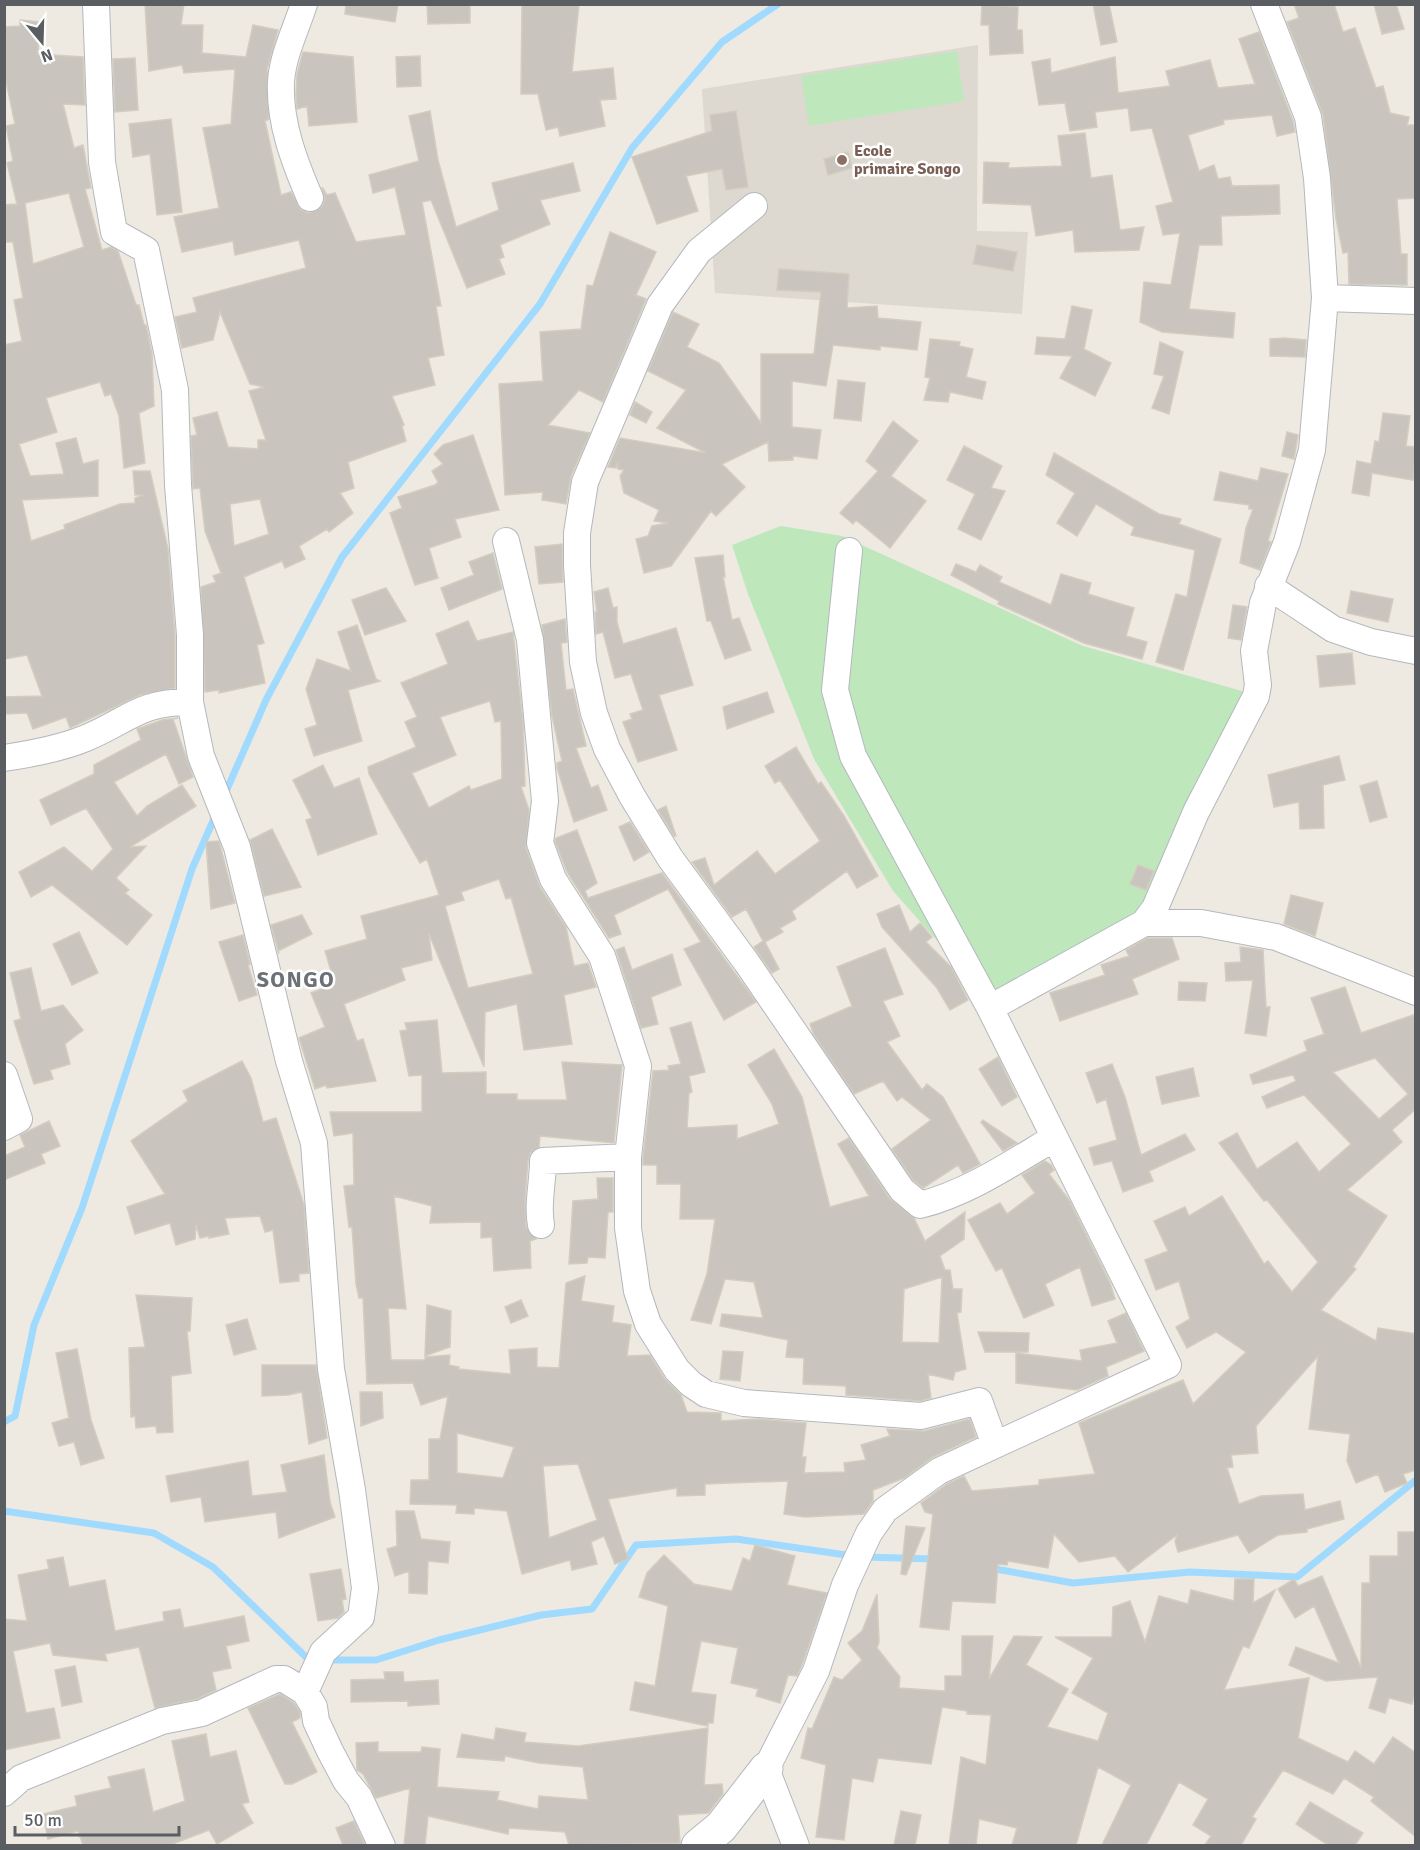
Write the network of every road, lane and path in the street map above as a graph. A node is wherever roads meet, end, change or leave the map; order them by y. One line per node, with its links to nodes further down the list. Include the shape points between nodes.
1 (96, 4): 12 (street, via 102,162 114,232 146,250 175,390 190,635)
2 (304, 4): 4 (street, via 281,81 290,153)
3 (1264, 4): 6 (street, via 1308,117 1317,178)
4 (310, 198)
5 (754, 207): 19 (street, via 699,251 660,305 585,482 577,565 583,662 594,713 607,749 670,858 902,1190 920,1205 932,1202 983,1179)
6 (1325, 298): 7 (street); 10 (street, via 1312,450 1287,542)
7 (1416, 301)
8 (506, 541): 20 (street, via 530,640 545,801 540,843 553,879 602,956 638,1066)
9 (849, 551): 16 (street, via 835,690 853,756)
10 (1268, 586): 11 (street, via 1333,628 1371,642); 14 (street, via 1255,640 1256,696 1196,812 1155,908)
11 (1416, 651)
12 (190, 702): 13 (street, via 163,702 134,712 86,738); 23 (street, via 201,756 240,862 289,1061 314,1143 331,1369 364,1588 360,1617 323,1652)
13 (4, 758)
14 (1144, 923): 15 (street, via 1201,923 1276,938); 16 (street)
15 (1416, 992)
16 (990, 1008): 19 (street)
17 (4, 1075): 18 (street, via 19,1119)
18 (4, 1127)
19 (1054, 1138): 22 (street, via 1168,1365)
20 (628, 1157): 21 (street, via 543,1161 538,1212); 22 (street, via 628,1228 637,1291 661,1347 691,1384 706,1394 744,1403 921,1416 979,1401)
21 (541, 1225)
22 (995, 1444): 24 (street, via 939,1471 885,1510 869,1533 845,1585 816,1671)
23 (308, 1684): 25 (street, via 276,1679 202,1713 162,1721 21,1778); 26 (street, via 316,1721)
24 (766, 1769): 27 (street, via 721,1827); 28 (street)
25 (4, 1793)
26 (382, 1845)
27 (698, 1845)
28 (796, 1845)

